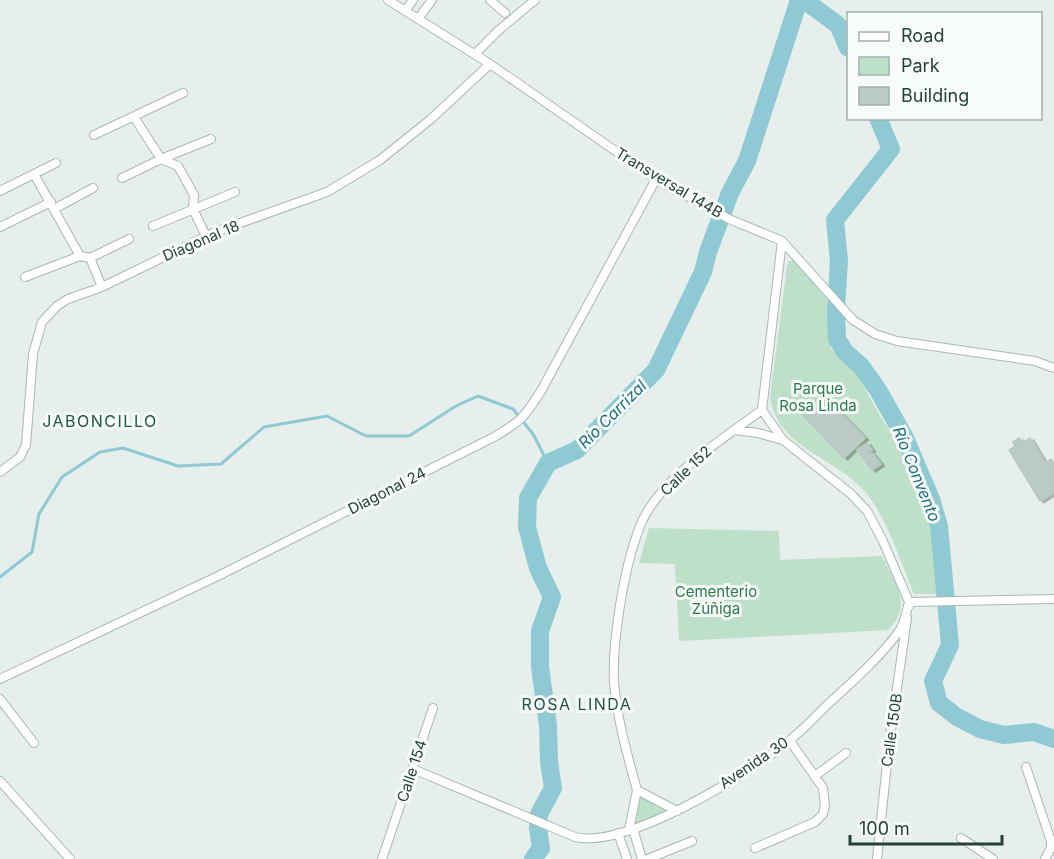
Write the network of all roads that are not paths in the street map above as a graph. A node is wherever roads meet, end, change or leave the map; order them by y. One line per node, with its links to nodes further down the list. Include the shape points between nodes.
1 (388, 0): 6 (street, Transversal 144B)
2 (413, 0): 6 (street)
3 (432, 0): 8 (street)
4 (490, 0): 7 (street)
5 (535, 0): 9 (street)
6 (405, 11): 8 (street, Transversal 144B)
7 (505, 13)
8 (418, 19): 9 (street, Transversal 144B)
9 (475, 54): 10 (street, Transversal 144B)
10 (490, 64): 19 (street, Transversal 144B); 27 (street, Diagonal 18, via 380,160 327,192)
11 (183, 93): 12 (street)
12 (134, 117): 13 (street); 15 (street)
13 (94, 135)
14 (211, 140): 15 (street)
15 (162, 159): 18 (street); 24 (street, via 178,166 194,195)
16 (56, 163): 17 (street)
17 (34, 174): 21 (street); 23 (street)
18 (122, 178)
19 (656, 178): 29 (street, Transversal 144B, via 703,206); 41 (street, Diagonal 24, via 541,391 519,422 216,577)
20 (93, 188): 23 (street)
21 (0, 191)
22 (235, 192): 24 (street)
23 (52, 205): 26 (street); 30 (street)
24 (193, 209): 25 (street); 27 (street)
25 (153, 226)
26 (0, 227)
27 (206, 236): 33 (street, Diagonal 18)
28 (129, 239): 31 (street)
29 (782, 241): 34 (street, Transversal 144B, via 853,320 875,334 897,341 1035,361); 35 (street)
30 (80, 256): 31 (street); 32 (street)
31 (90, 258): 33 (street)
32 (25, 278)
33 (102, 287): 38 (street, Diagonal 18, via 68,299 42,322 33,354 26,445 20,457)
34 (1054, 368)
35 (762, 410): 36 (street, Calle 152); 37 (street)
36 (735, 430): 37 (street); 51 (street, Calle 152, via 665,488 645,516 633,547 618,623 614,670 618,714)
37 (783, 440): 40 (street, via 863,507 875,524)
38 (0, 472)
39 (1054, 598): 40 (street)
40 (909, 602): 44 (street, Avenida 30, via 898,631); 63 (street, Calle 150B)
41 (3, 675)
42 (0, 699): 45 (street)
43 (433, 708): 48 (street, Calle 154)
44 (790, 741): 49 (street); 52 (street, Avenida 30)
45 (34, 744)
46 (846, 753): 49 (street)
47 (1026, 767): 65 (street, via 1051,841)
48 (413, 769): 54 (street, Avenida 30, via 575,837 590,840); 59 (street, Calle 154)
49 (815, 776): 57 (street, via 825,797 823,814 814,822)
50 (0, 781): 58 (street)
51 (637, 790): 52 (street); 53 (street, Calle 152)
52 (677, 812): 53 (street, Avenida 30)
53 (631, 829): 54 (street, Avenida 30); 61 (street)
54 (618, 833): 60 (street)
55 (961, 838): 64 (street)
56 (692, 841): 62 (street)
57 (755, 848)
58 (70, 859)
59 (382, 859)
60 (627, 859)
61 (642, 859)
62 (648, 859)
63 (877, 859)
64 (993, 859)
65 (1045, 859)

